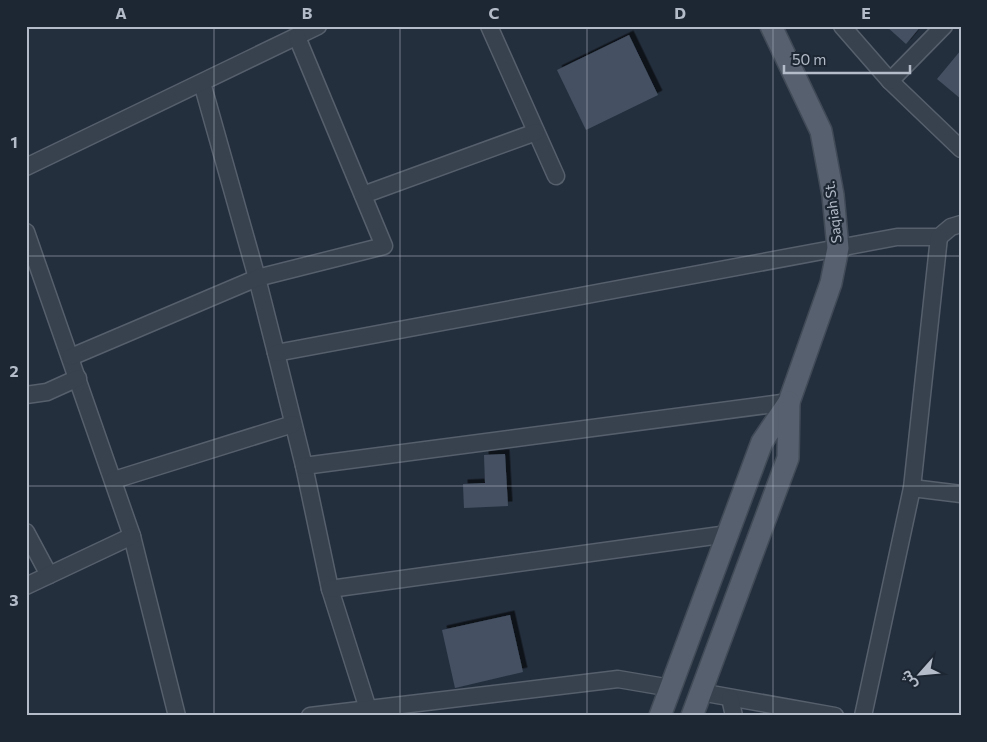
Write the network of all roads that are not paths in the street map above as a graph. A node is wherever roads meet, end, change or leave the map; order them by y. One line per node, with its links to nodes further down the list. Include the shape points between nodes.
1 (318, 26): 6 (street)
2 (489, 26): 9 (street)
3 (771, 26): 17 (main road, Saqiah St., via 821,131 833,195)
4 (842, 26): 7 (street)
5 (944, 26): 7 (street)
6 (297, 37): 8 (street); 13 (street)
7 (890, 81): 10 (street)
8 (202, 83): 11 (street); 18 (street)
9 (536, 132): 12 (street); 13 (street)
10 (961, 149)
11 (26, 168)
12 (556, 176)
13 (363, 194): 18 (street, via 384,246)
14 (961, 224): 16 (street, via 951,227)
15 (26, 232): 20 (street)
16 (939, 237): 17 (street, via 897,237); 27 (street)
17 (838, 248): 19 (street); 23 (main road, Saqiah St., via 831,284)
18 (257, 278): 19 (street); 20 (street)
19 (276, 353): 24 (street)
20 (71, 357): 21 (street)
21 (78, 378): 22 (street, via 47,392); 26 (street)
22 (26, 394)
23 (789, 402): 25 (street); 30 (main road, via 762,442); 36 (main road, via 788,458)
24 (292, 424): 25 (street); 26 (street)
25 (304, 466): 34 (street)
26 (114, 480): 31 (street)
27 (912, 488): 28 (street); 45 (street)
28 (961, 494)
29 (26, 532): 32 (street)
30 (728, 534): 34 (street); 35 (main road)
31 (132, 536): 32 (street); 40 (street)
32 (48, 574): 33 (street)
33 (26, 586)
34 (330, 589): 38 (street)
35 (671, 688): 38 (street, via 618,678); 41 (main road)
36 (700, 692): 37 (street); 42 (main road)
37 (730, 698): 43 (street); 44 (street)
38 (368, 709): 39 (street)
39 (318, 715)
40 (177, 716)
41 (660, 716)
42 (692, 716)
43 (734, 716)
44 (835, 716)
45 (862, 716)

